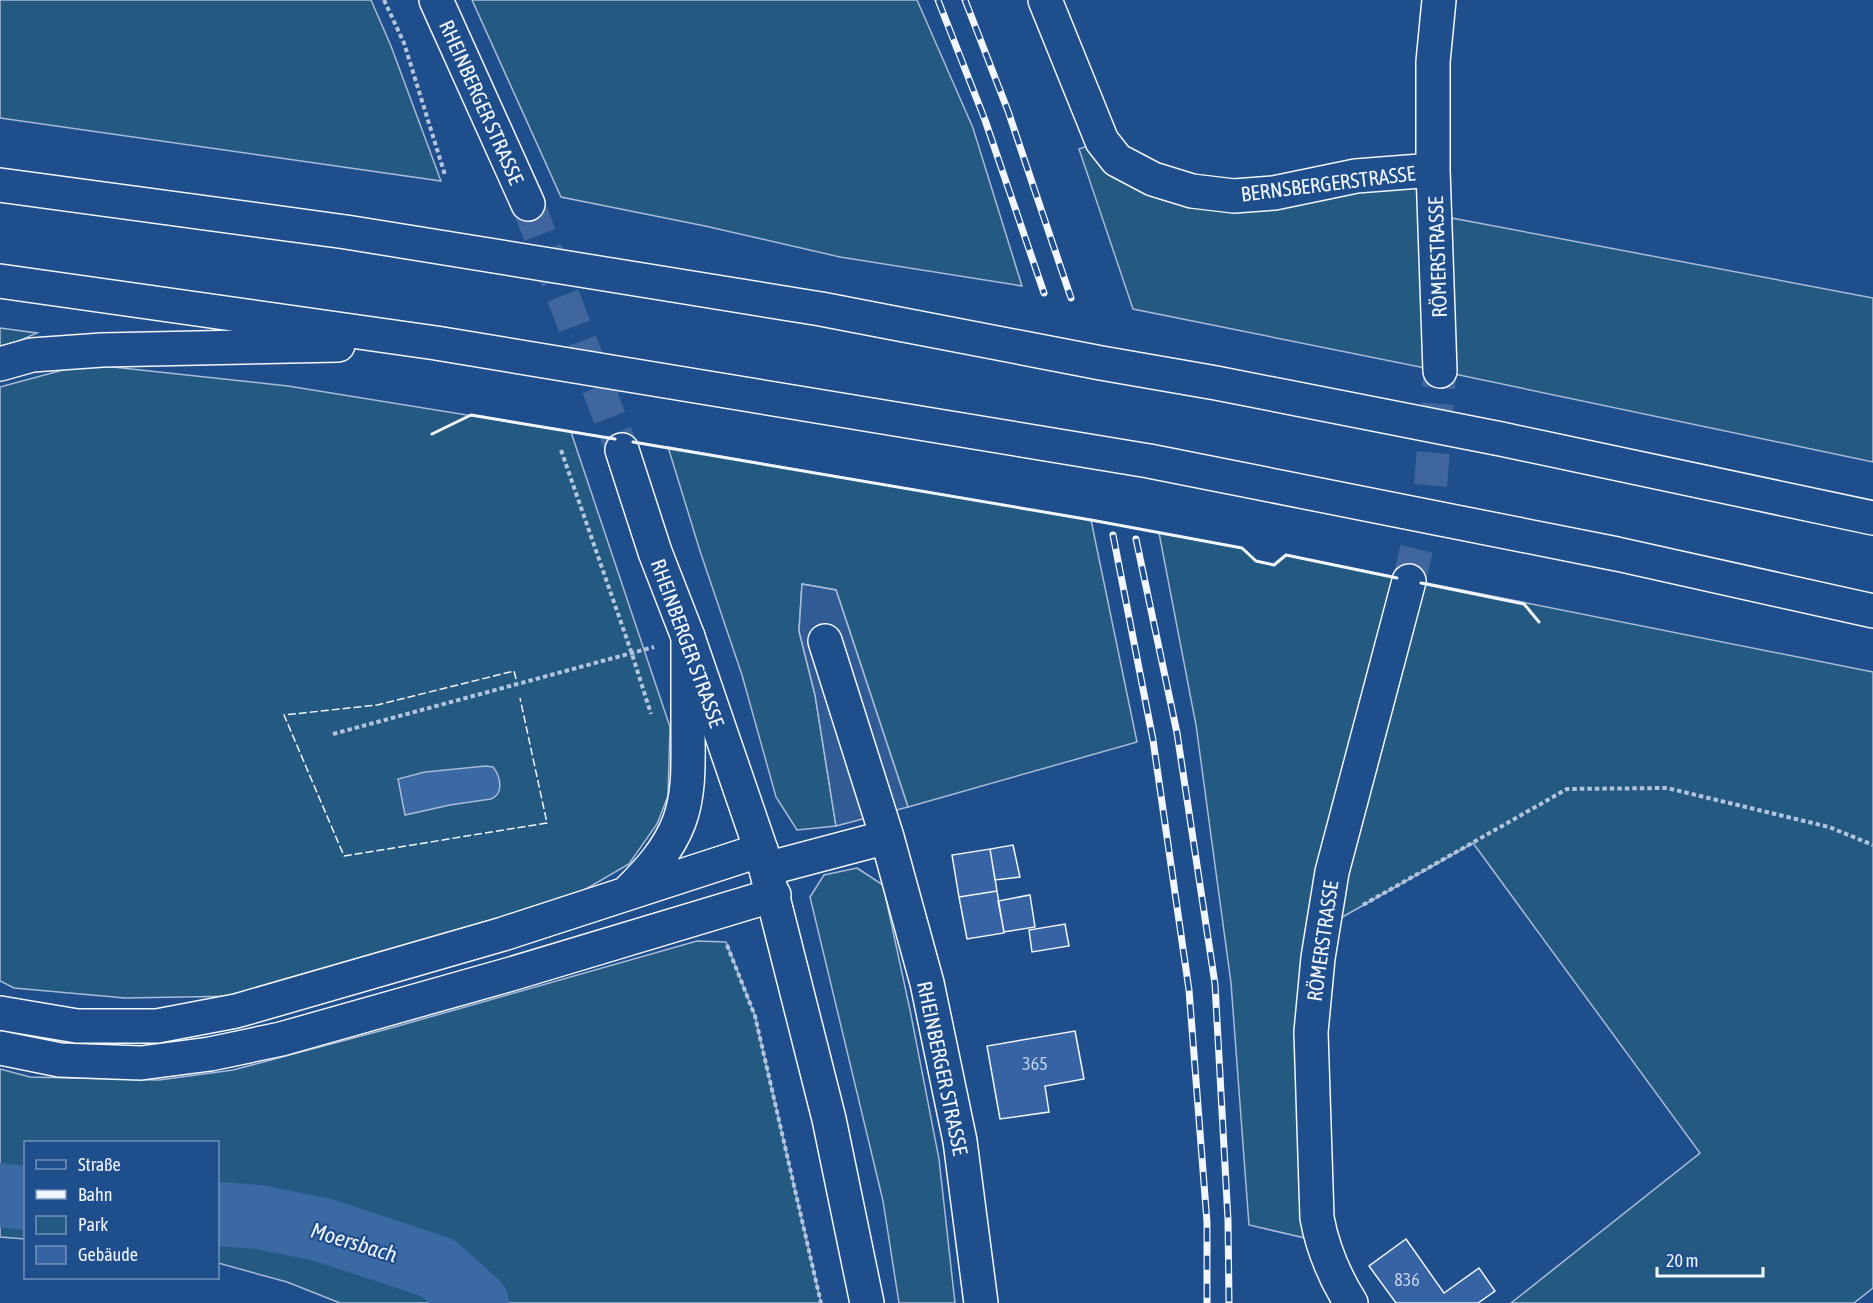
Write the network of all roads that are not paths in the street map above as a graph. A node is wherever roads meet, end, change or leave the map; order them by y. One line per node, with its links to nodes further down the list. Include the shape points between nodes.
1 (436, 0): 6 (main road, RHEINBERGER STRASSE)
2 (1045, 0): 4 (main road, BERNSBERGERSTRASSE, via 1102,141 1117,160 1153,179 1191,191 1234,196 1274,193 1356,176)
3 (1438, 0): 4 (main road, RÖMERSTRASSE, via 1433,62)
4 (1433, 170): 10 (main road, RÖMERSTRASSE)
5 (0, 185): 12 (main road, via 345,232 821,309 1501,439)
6 (528, 204)
7 (0, 281): 8 (main road)
8 (436, 343): 9 (main road, via 102,350 32,355); 14 (main road, via 1149,461 1617,554)
9 (0, 364)
10 (1440, 371)
11 (622, 450): 15 (main road, RHEINBERGER STRASSE)
12 (1873, 518)
13 (1409, 581): 24 (main road, RÖMERSTRASSE, via 1332,872 1311,1032 1317,1218 1328,1261)
14 (1873, 611)
15 (688, 637): 18 (main road, RHEINBERGER STRASSE); 19 (main road, via 688,769 679,823 653,867)
16 (825, 641): 17 (main road, RHEINBERGER STRASSE)
17 (887, 837): 18 (main road); 23 (main road, RHEINBERGER STRASSE, via 927,983 960,1141)
18 (767, 872): 19 (main road); 21 (main road, via 718,913 281,1040 141,1063 60,1060); 22 (main road, RHEINBERGER STRASSE, via 829,1119)
19 (626, 894): 20 (main road, via 503,934 236,1011 191,1020 157,1026 77,1026)
20 (0, 1013)
21 (0, 1048)
22 (867, 1303)
23 (981, 1303)
24 (1351, 1303)

